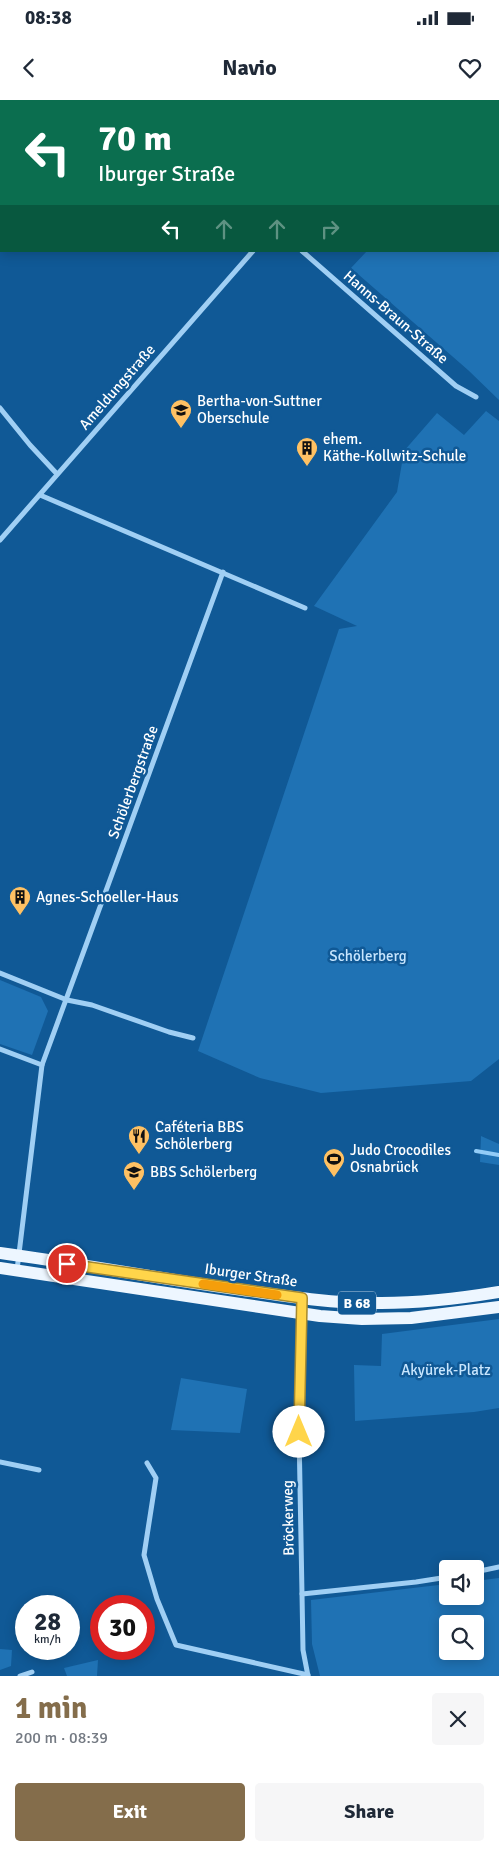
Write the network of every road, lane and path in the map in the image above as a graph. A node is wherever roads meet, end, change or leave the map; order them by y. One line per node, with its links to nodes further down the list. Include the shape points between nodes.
1 (252, 252): 5 (street, Ameldungstraße)
2 (303, 252): 3 (street, Hanns-Braun-Straße, via 456,386)
3 (476, 397)
4 (0, 408): 5 (street)
5 (57, 474): 6 (street, Ameldungstraße)
6 (40, 495): 7 (street, Ameldungstraße); 8 (street)
7 (0, 540)
8 (223, 572): 9 (street); 11 (street, Schölerbergstraße)
9 (305, 608)
10 (0, 973): 11 (street)
11 (67, 1000): 12 (street); 14 (street, Schölerbergstraße)
12 (193, 1038)
13 (0, 1049): 14 (street)
14 (42, 1065): 16 (street, Schölerbergstraße)
15 (0, 1253): 16 (main road, Iburger Straße / B 68)
16 (19, 1256): 18 (street, Schölerbergstraße); 20 (main road, Iburger Straße / B 68)
17 (0, 1268): 18 (main road, Iburger Straße / B 68)
18 (16, 1270): 22 (main road, Iburger Straße / B 68)
19 (499, 1292): 20 (main road, Iburger Straße / B 68, via 373,1303)
20 (302, 1298): 22 (street, Bröckerweg)
21 (499, 1307): 22 (main road, Iburger Straße / B 68, via 411,1318 362,1319)
22 (301, 1314): 29 (street, Bröckerweg)
23 (0, 1462): 25 (street)
24 (147, 1464): 31 (street, via 156,1478 144,1555 176,1645)
25 (39, 1470)
26 (499, 1567): 27 (street)
27 (484, 1570)
28 (439, 1578): 29 (street)
29 (302, 1594): 31 (street, Bröckerweg, via 303,1650)
30 (32, 1672): 32 (street)
31 (308, 1675)
32 (20, 1676)

